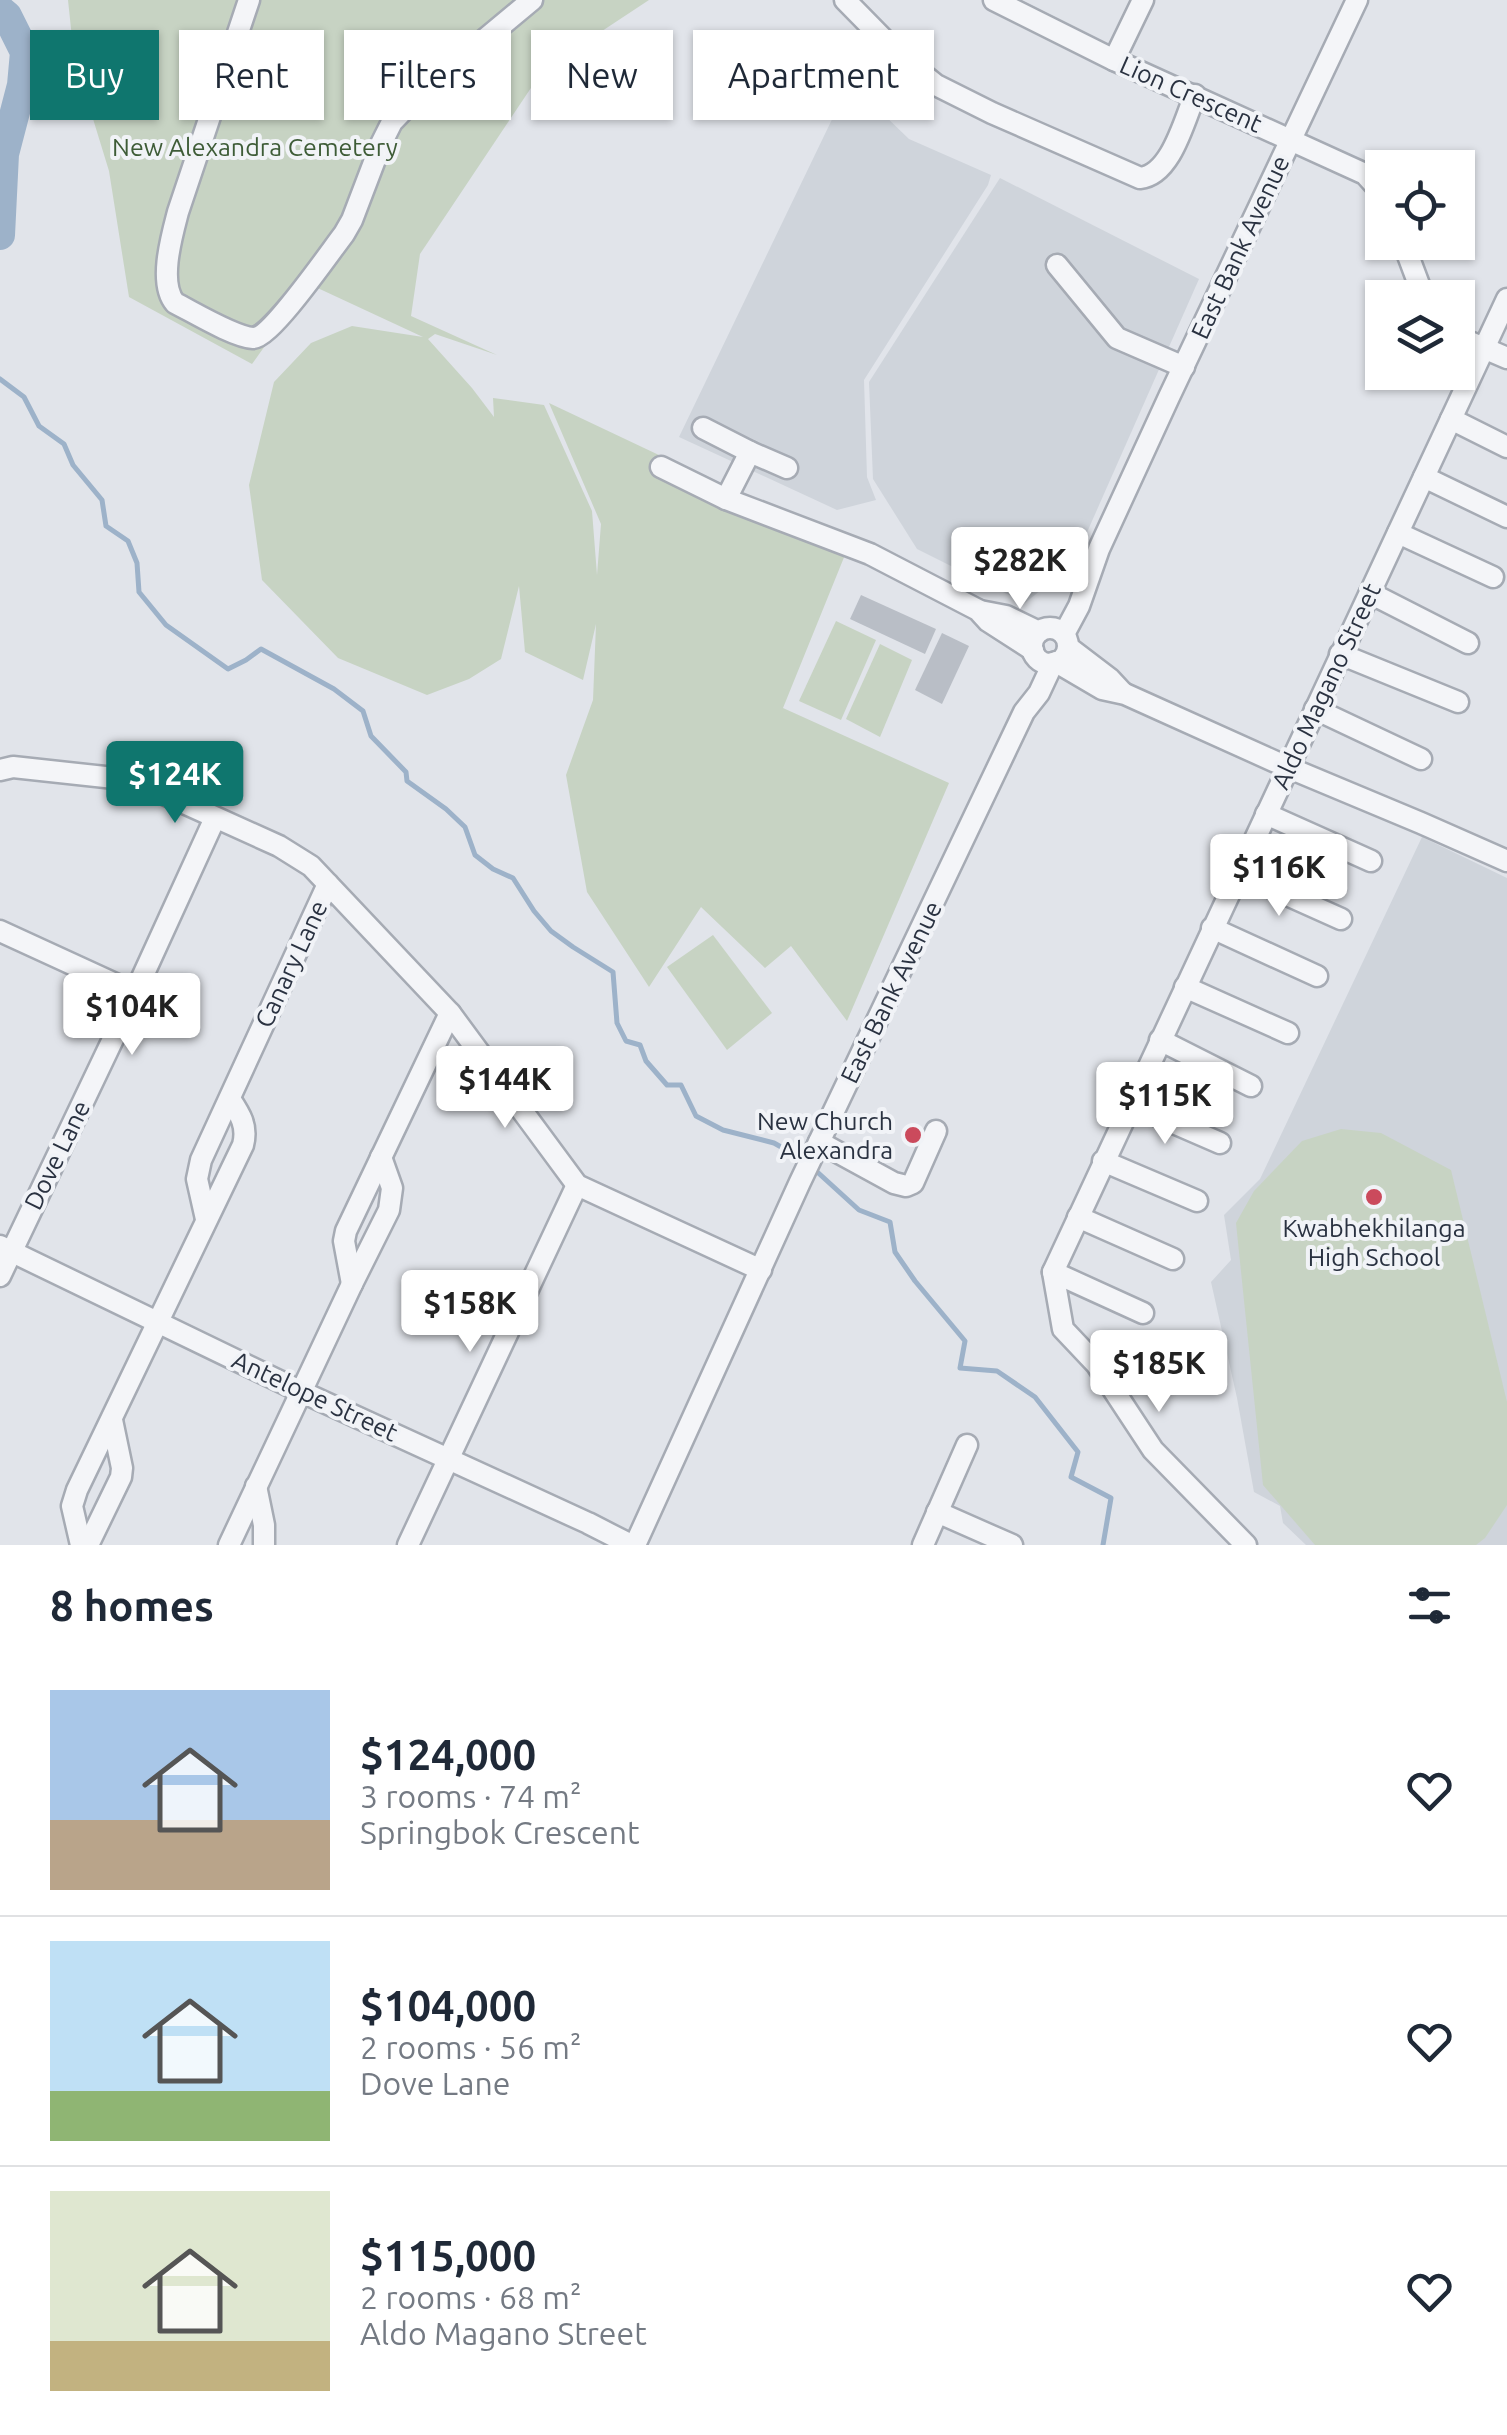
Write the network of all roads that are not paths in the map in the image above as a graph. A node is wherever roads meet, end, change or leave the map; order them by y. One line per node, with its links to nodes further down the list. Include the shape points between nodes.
1 (250, 0): 2 (street, via 178,212 167,282 175,302 252,338 276,322 344,234 392,122)
2 (532, 0)
3 (845, 0): 8 (street, via 936,85 1140,178 1163,166)
4 (994, 0): 7 (street, Lion Crescent)
5 (1143, 0): 7 (street)
6 (1357, 0): 9 (street, East Bank Avenue)
7 (1114, 60): 8 (street, Lion Crescent)
8 (1194, 95): 9 (street, Lion Crescent)
9 (1291, 139): 10 (street, Lion Crescent); 16 (street, East Bank Avenue)
10 (1365, 174)
11 (1057, 265): 16 (street, via 1118,338)
12 (1507, 299): 14 (street, Aldo Magano Street)
13 (1475, 345): 14 (street)
14 (1485, 349): 15 (street); 17 (street, Aldo Magano Street)
15 (1507, 358)
16 (1184, 367): 30 (street, East Bank Avenue)
17 (1451, 419): 19 (street); 23 (street, Aldo Magano Street)
18 (703, 428): 20 (street)
19 (1507, 448)
20 (750, 452): 22 (street); 24 (street)
21 (661, 467): 24 (street)
22 (787, 468)
23 (1424, 477): 25 (street); 26 (street, Aldo Magano Street)
24 (726, 498): 30 (street, via 870,554 988,621)
25 (1507, 517)
26 (1398, 533): 27 (street); 28 (street, Aldo Magano Street)
27 (1493, 578)
28 (1370, 593): 29 (street); 31 (street, Aldo Magano Street)
29 (1468, 643)
30 (1050, 647): 35 (street, via 1125,694); 59 (street, East Bank Avenue, via 1039,693 1024,712)
31 (1340, 654): 32 (street); 33 (street, Aldo Magano Street)
32 (1458, 702)
33 (1315, 710): 34 (street); 35 (street, Aldo Magano Street)
34 (1421, 759)
35 (1287, 767): 39 (street, Aldo Magano Street); 42 (street)
36 (0, 770): 37 (street)
37 (27, 770): 38 (street); 40 (street, via 134,780)
38 (0, 787)
39 (1266, 814): 41 (street); 43 (street, Aldo Magano Street)
40 (216, 818): 44 (street, via 298,856); 50 (street, Dove Lane)
41 (1371, 861)
42 (1507, 861)
43 (1238, 872): 45 (street); 46 (street, Aldo Magano Street)
44 (328, 884): 51 (street); 55 (street, Canary Lane)
45 (1341, 919)
46 (1212, 928): 48 (street); 49 (street, Aldo Magano Street)
47 (0, 932): 50 (street)
48 (1317, 976)
49 (1185, 987): 52 (street); 53 (street, Aldo Magano Street)
50 (135, 993): 66 (street, Dove Lane)
51 (450, 1013): 60 (street); 62 (street)
52 (1288, 1032)
53 (1160, 1040): 54 (street); 56 (street, Aldo Magano Street)
54 (1251, 1086)
55 (230, 1099): 65 (street, Canary Lane, via 198,1170); 65 (street, via 245,1137)
56 (1130, 1104): 58 (street); 61 (street, Aldo Magano Street)
57 (936, 1131): 59 (street, via 906,1186)
58 (1220, 1144)
59 (817, 1147): 68 (street, East Bank Avenue)
60 (381, 1158): 71 (street, via 344,1236); 71 (street, via 392,1200)
61 (1103, 1161): 63 (street); 64 (street, Aldo Magano Street)
62 (577, 1186): 68 (street); 77 (street)
63 (1197, 1201)
64 (1078, 1217): 67 (street); 70 (street, Aldo Magano Street)
65 (206, 1219): 73 (street)
66 (6, 1248): 69 (street, Dove Lane); 73 (street, Antelope Street)
67 (1173, 1258)
68 (761, 1270): 84 (street, East Bank Avenue)
69 (0, 1276)
70 (1054, 1282): 72 (street); 87 (street, via 1062,1328 1097,1365 1153,1450)
71 (352, 1284): 74 (street)
72 (1143, 1314)
73 (157, 1320): 74 (street, Antelope Street); 75 (street)
74 (302, 1392): 77 (street, Antelope Street); 78 (street)
75 (112, 1420): 80 (street, via 74,1500); 80 (street, via 121,1477)
76 (966, 1445): 79 (street)
77 (449, 1458): 83 (street); 84 (street, Antelope Street)
78 (256, 1486): 81 (street); 82 (street)
79 (937, 1512): 85 (street); 86 (street)
80 (84, 1545)
81 (230, 1545)
82 (264, 1545)
83 (408, 1545)
84 (633, 1545)
85 (923, 1545)
86 (1012, 1545)
87 (1246, 1545)

